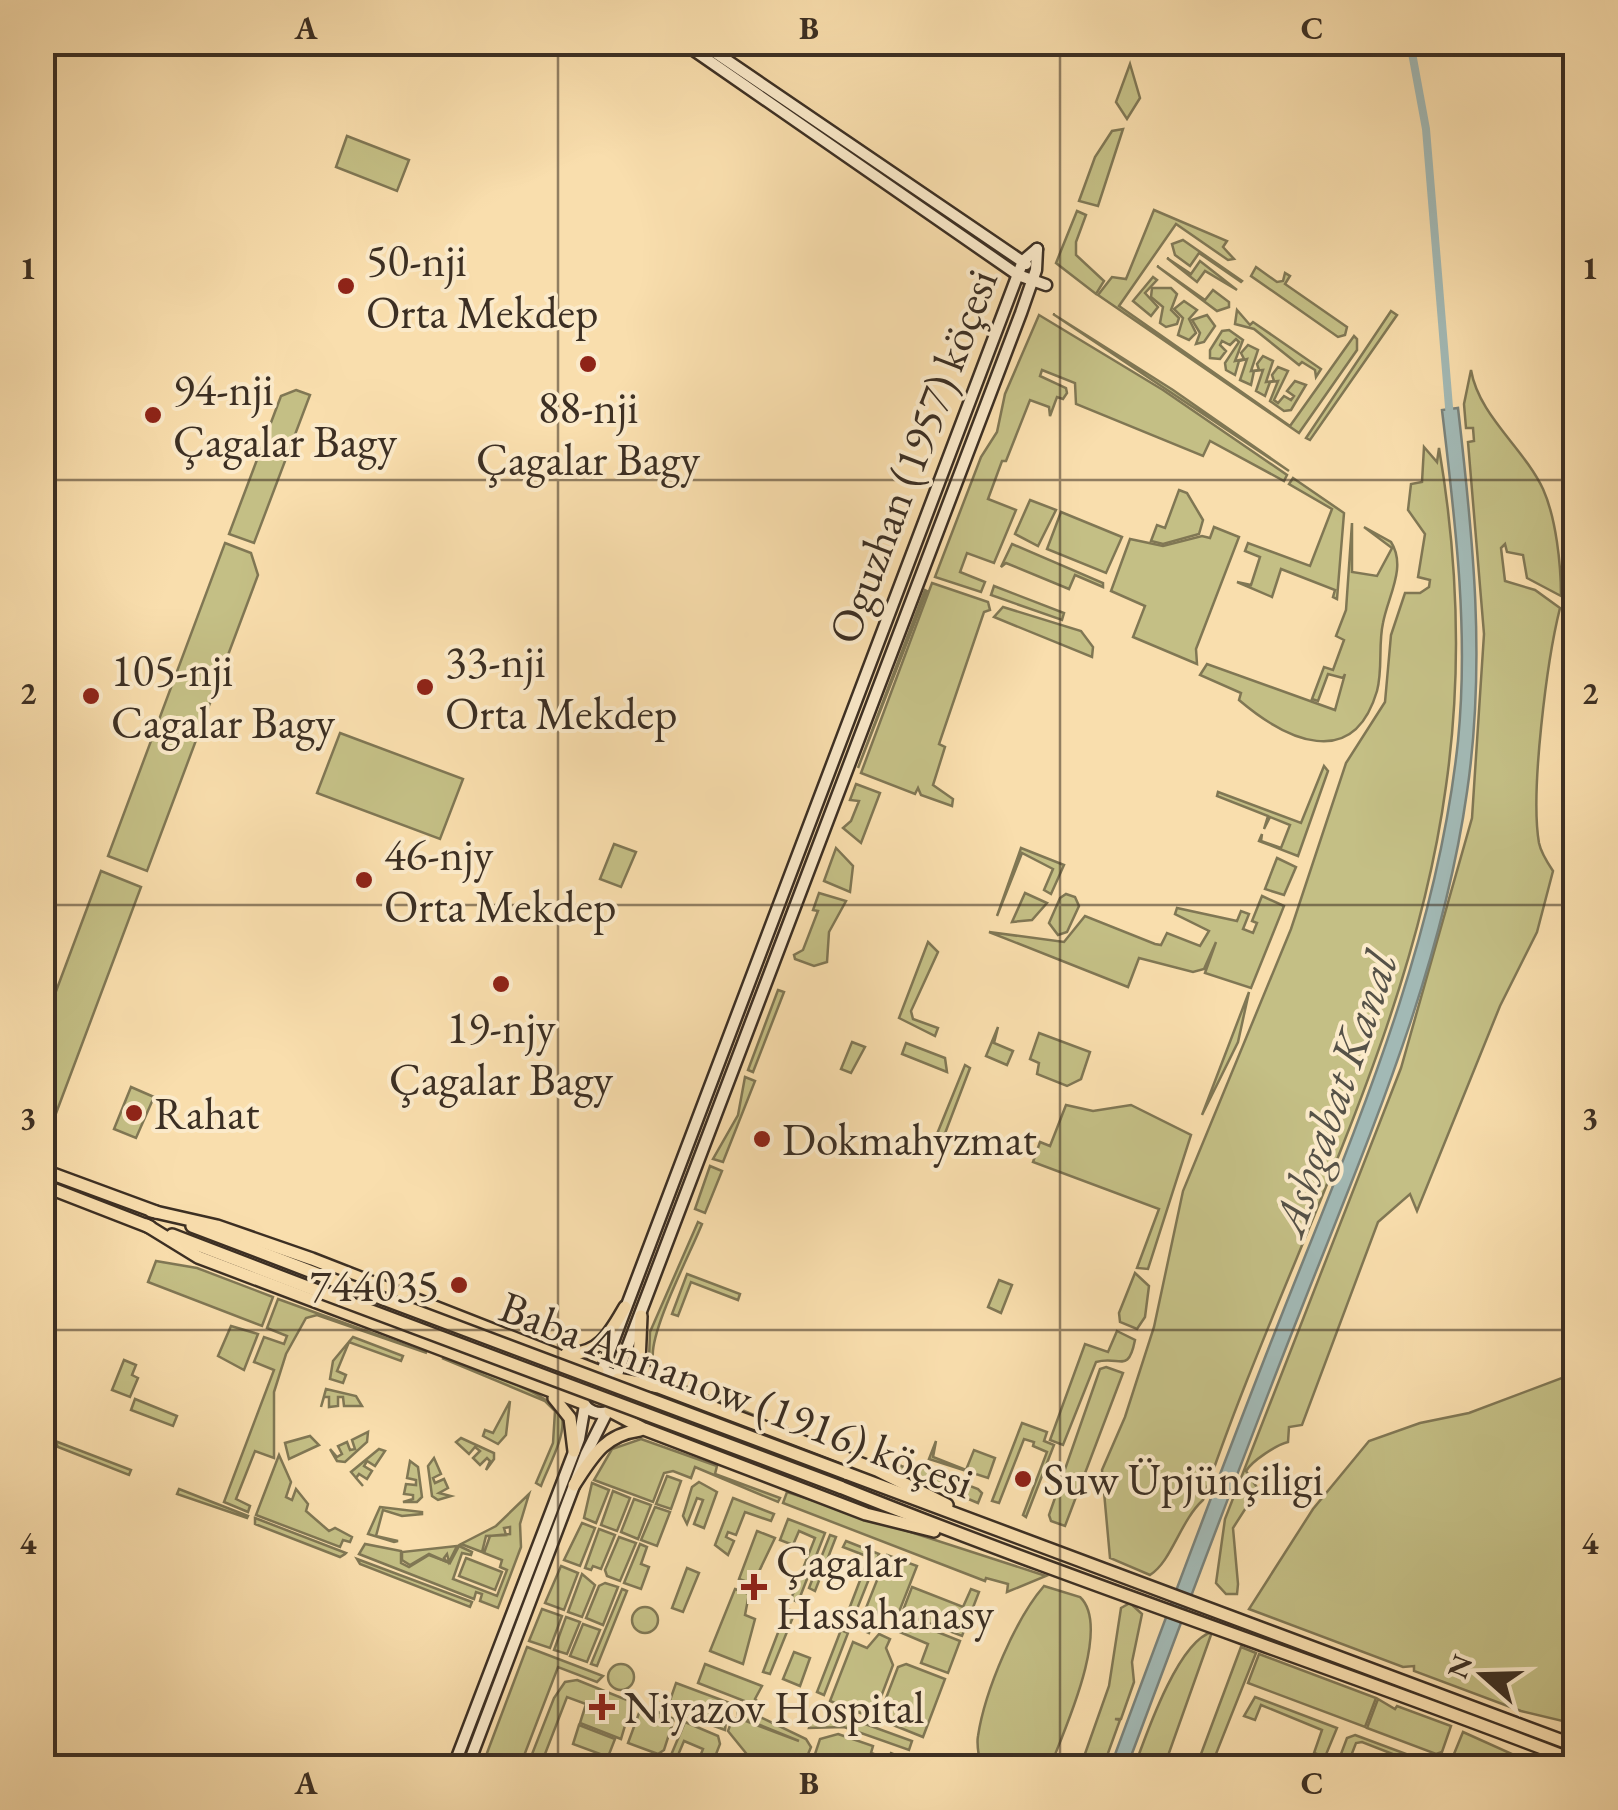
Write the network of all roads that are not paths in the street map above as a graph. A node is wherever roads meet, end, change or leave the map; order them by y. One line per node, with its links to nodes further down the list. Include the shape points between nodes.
1 (682, 42): 5 (main road)
2 (700, 42): 3 (main road)
3 (1023, 262): 4 (main road); 4 (main road, Oguzhan (1957) köçesi, via 1037,249); 5 (main road, Oguzhan (1957) köçesi)
4 (1036, 270): 6 (main road, Oguzhan (1957) köçesi)
5 (1018, 275): 6 (main road); 11 (main road, Oguzhan (1957) köçesi)
6 (1031, 283): 12 (main road, Oguzhan (1957) köçesi)
7 (42, 1170): 9 (main road, Baba Annanow (1916) köçesi)
8 (42, 1185): 10 (main road, Baba Annanow (1916) köçesi)
9 (150, 1210): 13 (main road, via 233,1232); 23 (main road, Baba Annanow (1916) köçesi, bridge)
10 (146, 1225): 17 (main road, via 198,1257); 24 (main road, Baba Annanow (1916) köçesi, bridge)
11 (626, 1307): 13 (main road, via 602,1344); 14 (main road, Oguzhan (1957) köçesi)
12 (640, 1316): 15 (main road, Oguzhan (1957) köçesi); 16 (main road, via 639,1362)
13 (558, 1352): 14 (main road); 17 (main road, via 564,1377)
14 (600, 1371): 15 (main road); 18 (main road, via 582,1383)
15 (617, 1378): 16 (main road); 19 (main road, via 622,1397)
16 (659, 1387): 20 (main road, via 638,1406); 23 (main road, via 877,1470)
17 (542, 1390): 18 (main road); 21 (main road, via 566,1411)
18 (584, 1404): 19 (main road); 21 (main road)
19 (609, 1412): 20 (main road); 22 (main road)
20 (644, 1430): 22 (main road, via 606,1442); 24 (main road, via 866,1514)
21 (574, 1452): 27 (main road)
22 (574, 1485): 28 (main road)
23 (977, 1522): 25 (main road, Baba Annanow (1916) köçesi)
24 (977, 1542): 26 (main road, Baba Annanow (1916) köçesi)
25 (1576, 1746)
26 (1576, 1760)
27 (454, 1768)
28 (467, 1768)

